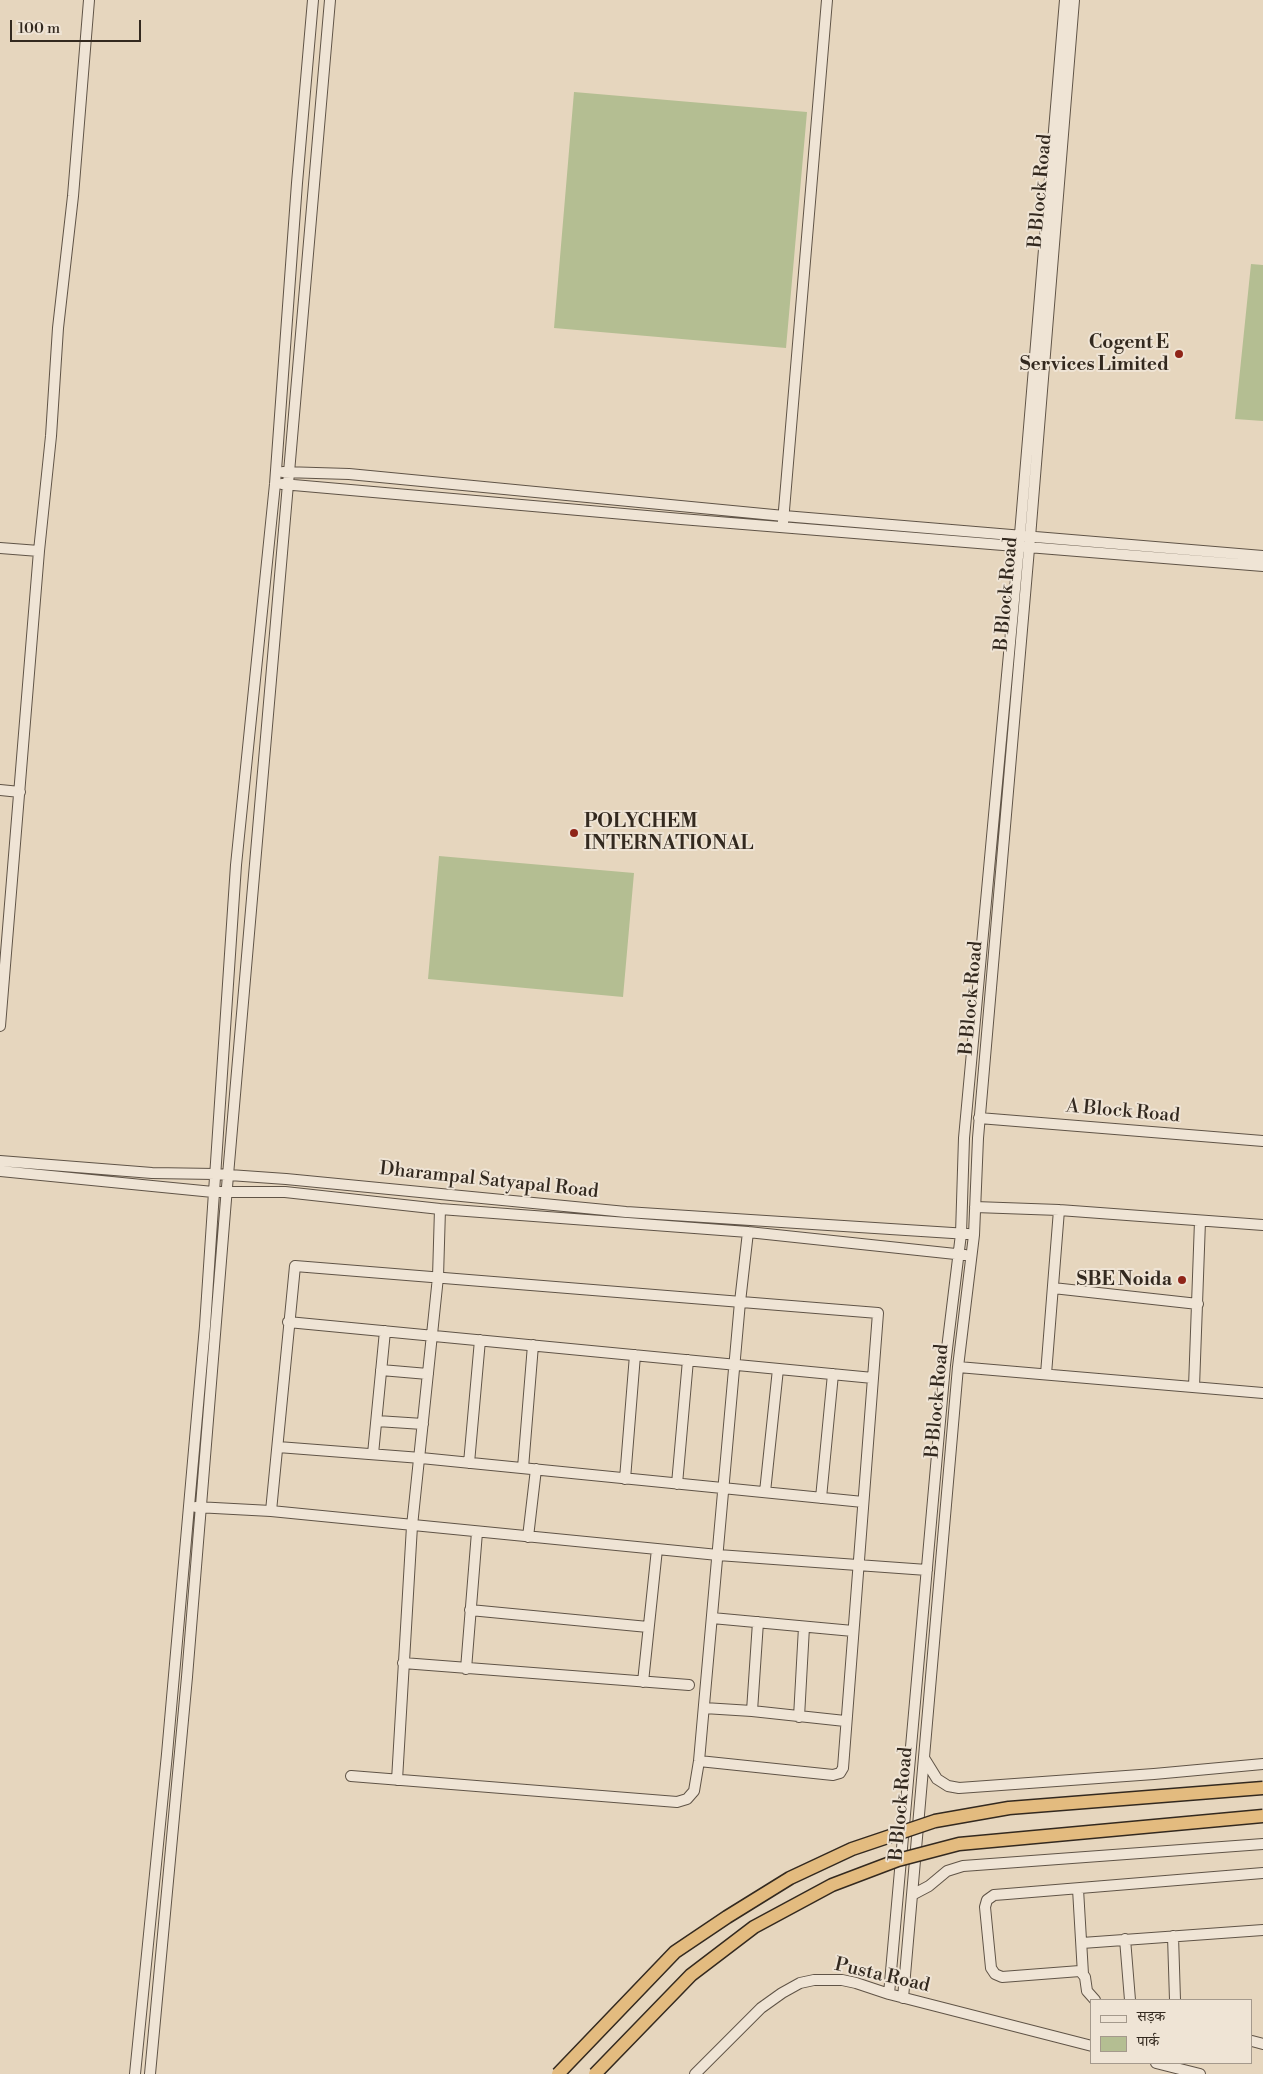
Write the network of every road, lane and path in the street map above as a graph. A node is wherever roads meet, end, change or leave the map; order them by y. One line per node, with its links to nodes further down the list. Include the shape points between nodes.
1 (89, 0): 14 (street)
2 (313, 0): 7 (street)
3 (330, 0): 8 (street)
4 (827, 0): 11 (street)
5 (1065, 0): 12 (street, B Block Road)
6 (1074, 0): 12 (street, B Block Road)
7 (275, 471): 8 (street); 9 (street)
8 (289, 472): 10 (street); 11 (street, via 407,479)
9 (274, 484): 10 (street); 24 (street, via 236,865)
10 (288, 484): 11 (street); 25 (street)
11 (783, 521): 12 (street)
12 (1024, 541): 15 (street); 16 (street); 20 (street, B Block Road); 34 (street, B Block Road, via 964,1138)
13 (0, 548): 14 (street)
14 (39, 552): 18 (street)
15 (1263, 556)
16 (1263, 566)
17 (0, 790): 18 (street)
18 (20, 792): 19 (street)
19 (0, 1026)
20 (979, 1118): 21 (street, A Block Road); 28 (street, B Block Road)
21 (1263, 1141)
22 (0, 1160): 24 (street, Dharampal Satyapal Road, via 152,1173)
23 (0, 1171): 26 (street, Dharampal Satyapal Road)
24 (215, 1174): 25 (street, Dharampal Satyapal Road); 26 (street)
25 (228, 1175): 27 (street); 34 (street, Dharampal Satyapal Road, via 626,1212)
26 (213, 1192): 27 (street, Dharampal Satyapal Road); 73 (street, via 205,1326)
27 (228, 1192): 29 (street, Dharampal Satyapal Road, via 285,1192); 74 (street)
28 (975, 1207): 30 (street); 35 (street, B Block Road)
29 (440, 1209): 33 (street, Dharampal Satyapal Road); 38 (street)
30 (1059, 1210): 31 (street); 39 (street)
31 (1200, 1221): 32 (street); 41 (street)
32 (1263, 1225)
33 (748, 1232): 36 (street, Dharampal Satyapal Road); 40 (street)
34 (961, 1234): 35 (street, Dharampal Satyapal Road); 36 (street, B Block Road)
35 (974, 1235): 37 (street, B Block Road)
36 (958, 1254): 37 (street, Dharampal Satyapal Road); 82 (street, B Block Road)
37 (971, 1256): 50 (street, B Block Road)
38 (438, 1277): 40 (street); 42 (street, via 295,1266); 44 (street)
39 (1053, 1288): 41 (street); 55 (street)
40 (740, 1302): 49 (street); 56 (street, via 878,1313)
41 (1198, 1304): 57 (street)
42 (288, 1322): 43 (street); 61 (street)
43 (385, 1331): 44 (street); 52 (street)
44 (431, 1336): 45 (street); 53 (street)
45 (480, 1340): 46 (street); 64 (street)
46 (533, 1345): 47 (street); 65 (street)
47 (635, 1355): 48 (street); 67 (street)
48 (688, 1360): 49 (street); 68 (street)
49 (734, 1364): 51 (street); 69 (street)
50 (958, 1367): 55 (street); 97 (street, B Block Road)
51 (778, 1369): 54 (street); 70 (street)
52 (382, 1370): 53 (street); 59 (street)
53 (428, 1374): 60 (street)
54 (834, 1374): 56 (street); 71 (street)
55 (1046, 1374): 57 (street)
56 (873, 1378): 72 (street)
57 (1194, 1387): 58 (street)
58 (1263, 1393)
59 (377, 1421): 60 (street); 62 (street)
60 (423, 1424): 63 (street)
61 (278, 1447): 62 (street); 75 (street)
62 (374, 1454): 63 (street)
63 (420, 1458): 64 (street); 76 (street)
64 (469, 1463): 65 (street)
65 (523, 1468): 66 (street)
66 (536, 1470): 67 (street); 78 (street)
67 (626, 1479): 68 (street)
68 (677, 1484): 69 (street)
69 (723, 1488): 70 (street); 80 (street)
70 (765, 1492): 71 (street)
71 (821, 1498): 72 (street)
72 (863, 1502): 81 (street)
73 (188, 1507): 74 (street); 120 (street)
74 (201, 1508): 75 (street); 121 (street)
75 (271, 1511): 76 (street)
76 (412, 1526): 77 (street); 89 (street)
77 (477, 1532): 78 (street); 83 (street)
78 (528, 1537): 79 (street)
79 (657, 1549): 80 (street); 86 (street)
80 (718, 1555): 81 (street); 84 (street)
81 (858, 1564): 82 (street); 88 (street)
82 (927, 1570): 113 (street, B Block Road)
83 (470, 1610): 86 (street); 90 (street)
84 (712, 1618): 85 (street); 93 (street)
85 (758, 1622): 87 (street); 94 (street)
86 (648, 1627): 91 (street)
87 (804, 1627): 88 (street); 95 (street)
88 (852, 1631): 96 (street)
89 (403, 1663): 90 (street); 101 (street)
90 (466, 1669): 91 (street)
91 (643, 1682): 92 (street)
92 (689, 1685)
93 (704, 1708): 94 (street); 98 (street)
94 (752, 1711): 95 (street)
95 (798, 1717): 96 (street)
96 (845, 1721): 98 (street, via 843,1768 836,1774)
97 (924, 1758): 99 (street, via 937,1779 959,1788); 107 (street, B Block Road)
98 (699, 1761): 101 (street, via 694,1792 678,1802)
99 (1263, 1764)
100 (352, 1776): 101 (street)
101 (398, 1780)
102 (1263, 1788): 122 (main road, bridge, via 1008,1808 935,1821 852,1849 790,1878 675,1952)
103 (1263, 1816): 123 (main road, bridge, via 959,1844 906,1857 832,1884 754,1927 691,1975)
104 (1263, 1844): 107 (street, via 963,1866 947,1871)
105 (1263, 1873): 106 (street)
106 (1078, 1889): 111 (street); 112 (street, via 994,1896 987,1900 985,1907 991,1968 995,1974 1002,1977 1075,1971)
107 (912, 1895): 114 (street, B Block Road)
108 (1263, 1930): 109 (street)
109 (1173, 1936): 110 (street); 117 (street)
110 (1125, 1939): 111 (street); 116 (street)
111 (1082, 1943): 112 (street)
112 (1083, 1974): 115 (street, via 1087,1992)
113 (889, 1994): 114 (street, Pusta Road); 124 (street, Pusta Road, via 842,1980 800,1983 761,2008)
114 (903, 1998): 118 (street, Pusta Road)
115 (1094, 1999)
116 (1130, 1999)
117 (1175, 1999)
118 (1090, 2045)
119 (1160, 2064): 125 (street)
120 (135, 2074)
121 (150, 2074)
122 (558, 2074)
123 (595, 2074)
124 (695, 2074)
125 (1200, 2074)

